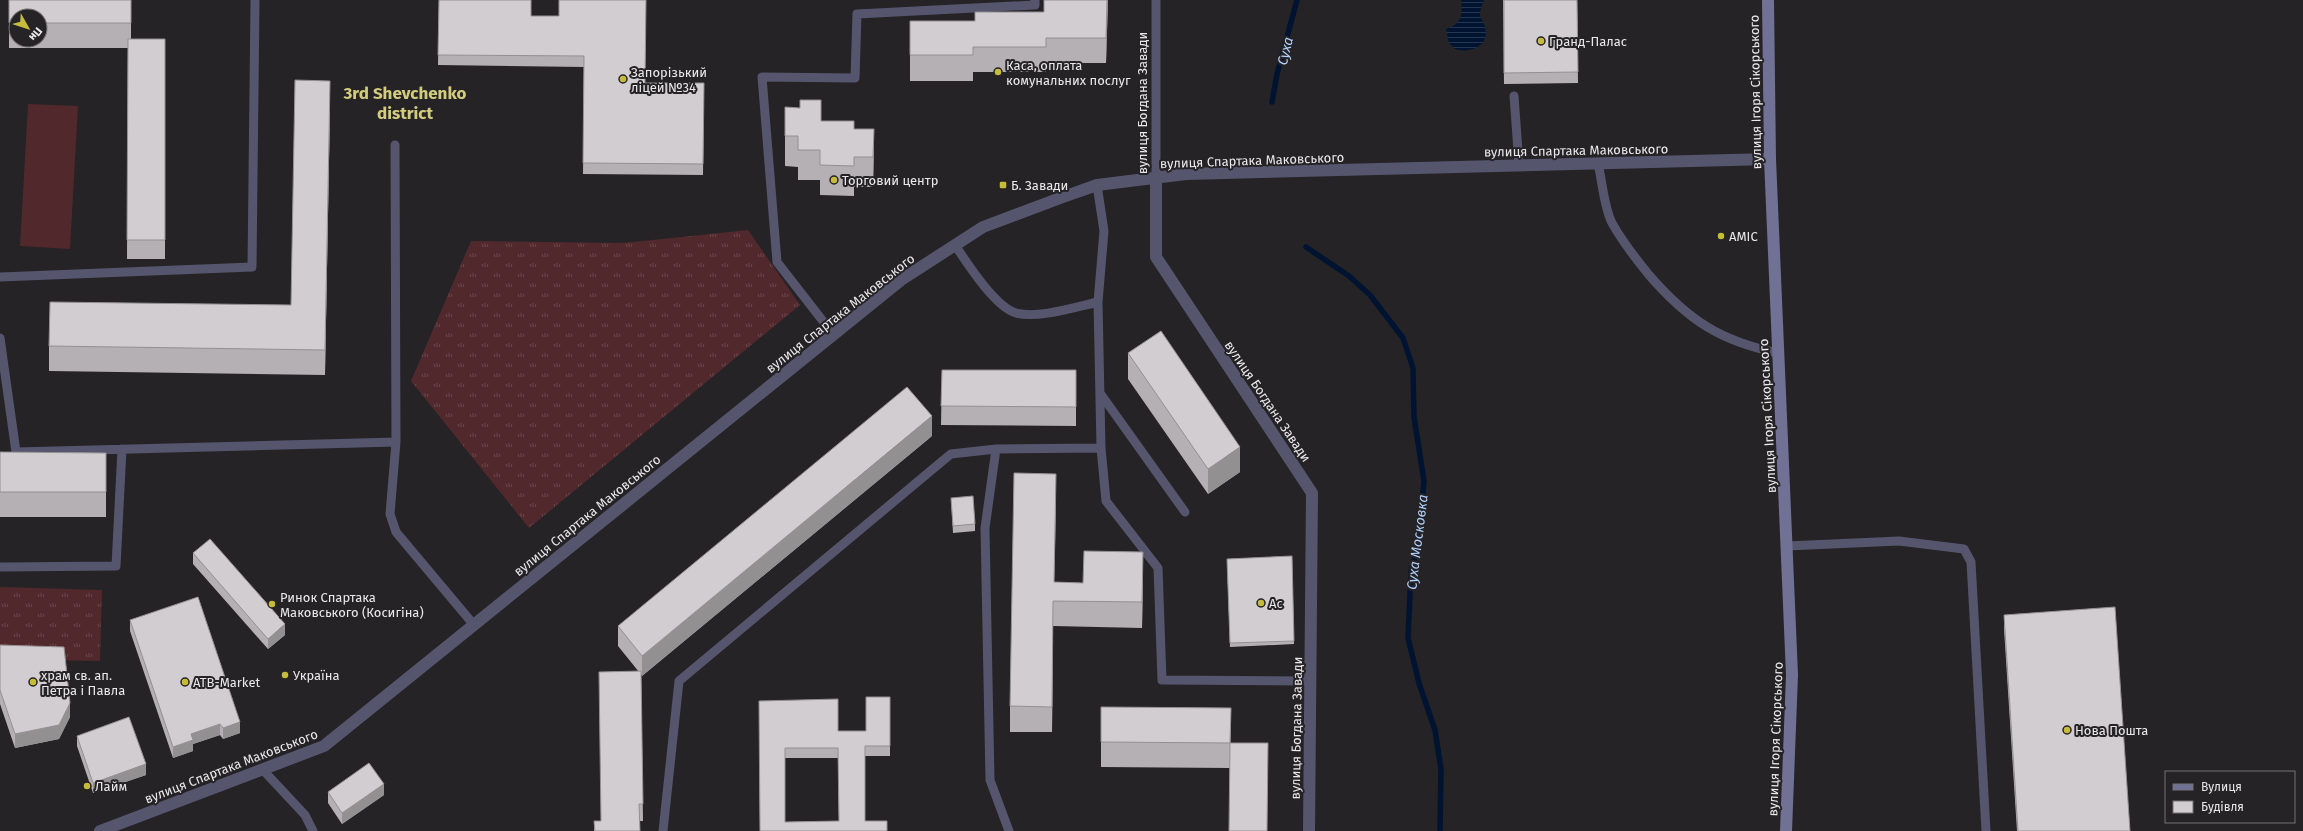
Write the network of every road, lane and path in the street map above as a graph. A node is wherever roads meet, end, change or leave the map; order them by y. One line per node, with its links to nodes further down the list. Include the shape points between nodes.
1 (255, 0): 13 (lane, via 252,267)
2 (1035, 0): 15 (lane, via 1035,5 857,14 855,78 762,77 776,262)
3 (1156, 0): 10 (lane, вулиця Богдана Завади)
4 (1768, 0): 7 (main road, вулиця Ігоря Сікорського)
5 (1514, 96): 9 (lane)
6 (395, 145): 19 (lane)
7 (1770, 159): 8 (street, вулиця Спартака Маковського); 17 (main road, вулиця Ігоря Сікорського)
8 (1598, 163): 9 (street, вулиця Спартака Маковського); 17 (lane, via 1611,221 1635,258 1671,300 1694,319 1728,339)
9 (1519, 165): 10 (street, вулиця Спартака Маковського, via 1186,174)
10 (1156, 177): 11 (street, вулиця Спартака Маковського); 27 (street, вулиця Богдана Завади, via 1156,257 1312,493)
11 (1097, 185): 12 (street, вулиця Спартака Маковського, via 983,227); 14 (lane, via 1104,231)
12 (955, 245): 14 (lane, via 999,302 1015,313 1032,315); 15 (street, вулиця Спартака Маковського, via 901,280)
13 (0, 277)
14 (1098, 302): 18 (lane)
15 (833, 334): 26 (street, вулиця Спартака Маковського)
16 (0, 338): 21 (lane, via 16,452)
17 (1778, 353): 24 (main road, вулиця Ігоря Сікорського)
18 (1100, 393): 20 (lane); 23 (lane)
19 (396, 442): 21 (lane); 26 (lane, via 390,514 396,532)
20 (1101, 448): 22 (lane); 27 (lane, via 1106,500 1158,568 1162,680)
21 (122, 449): 25 (lane, via 116,566)
22 (996, 449): 31 (lane, via 951,454 679,681); 32 (lane, via 985,528 990,780)
23 (1185, 512)
24 (1787, 546): 34 (main road, вулиця Ігоря Сікорського, via 1792,675); 35 (lane, via 1899,540 1964,549 1971,562)
25 (0, 567)
26 (474, 625): 28 (street, вулиця Спартака Маковського, via 324,746)
27 (1310, 681): 33 (street, вулиця Богдана Завади)
28 (262, 770): 29 (street, вулиця Спартака Маковського); 30 (lane, via 305,815)
29 (100, 831)
30 (313, 831)
31 (662, 831)
32 (1009, 831)
33 (1309, 831)
34 (1786, 831)
35 (1986, 831)

